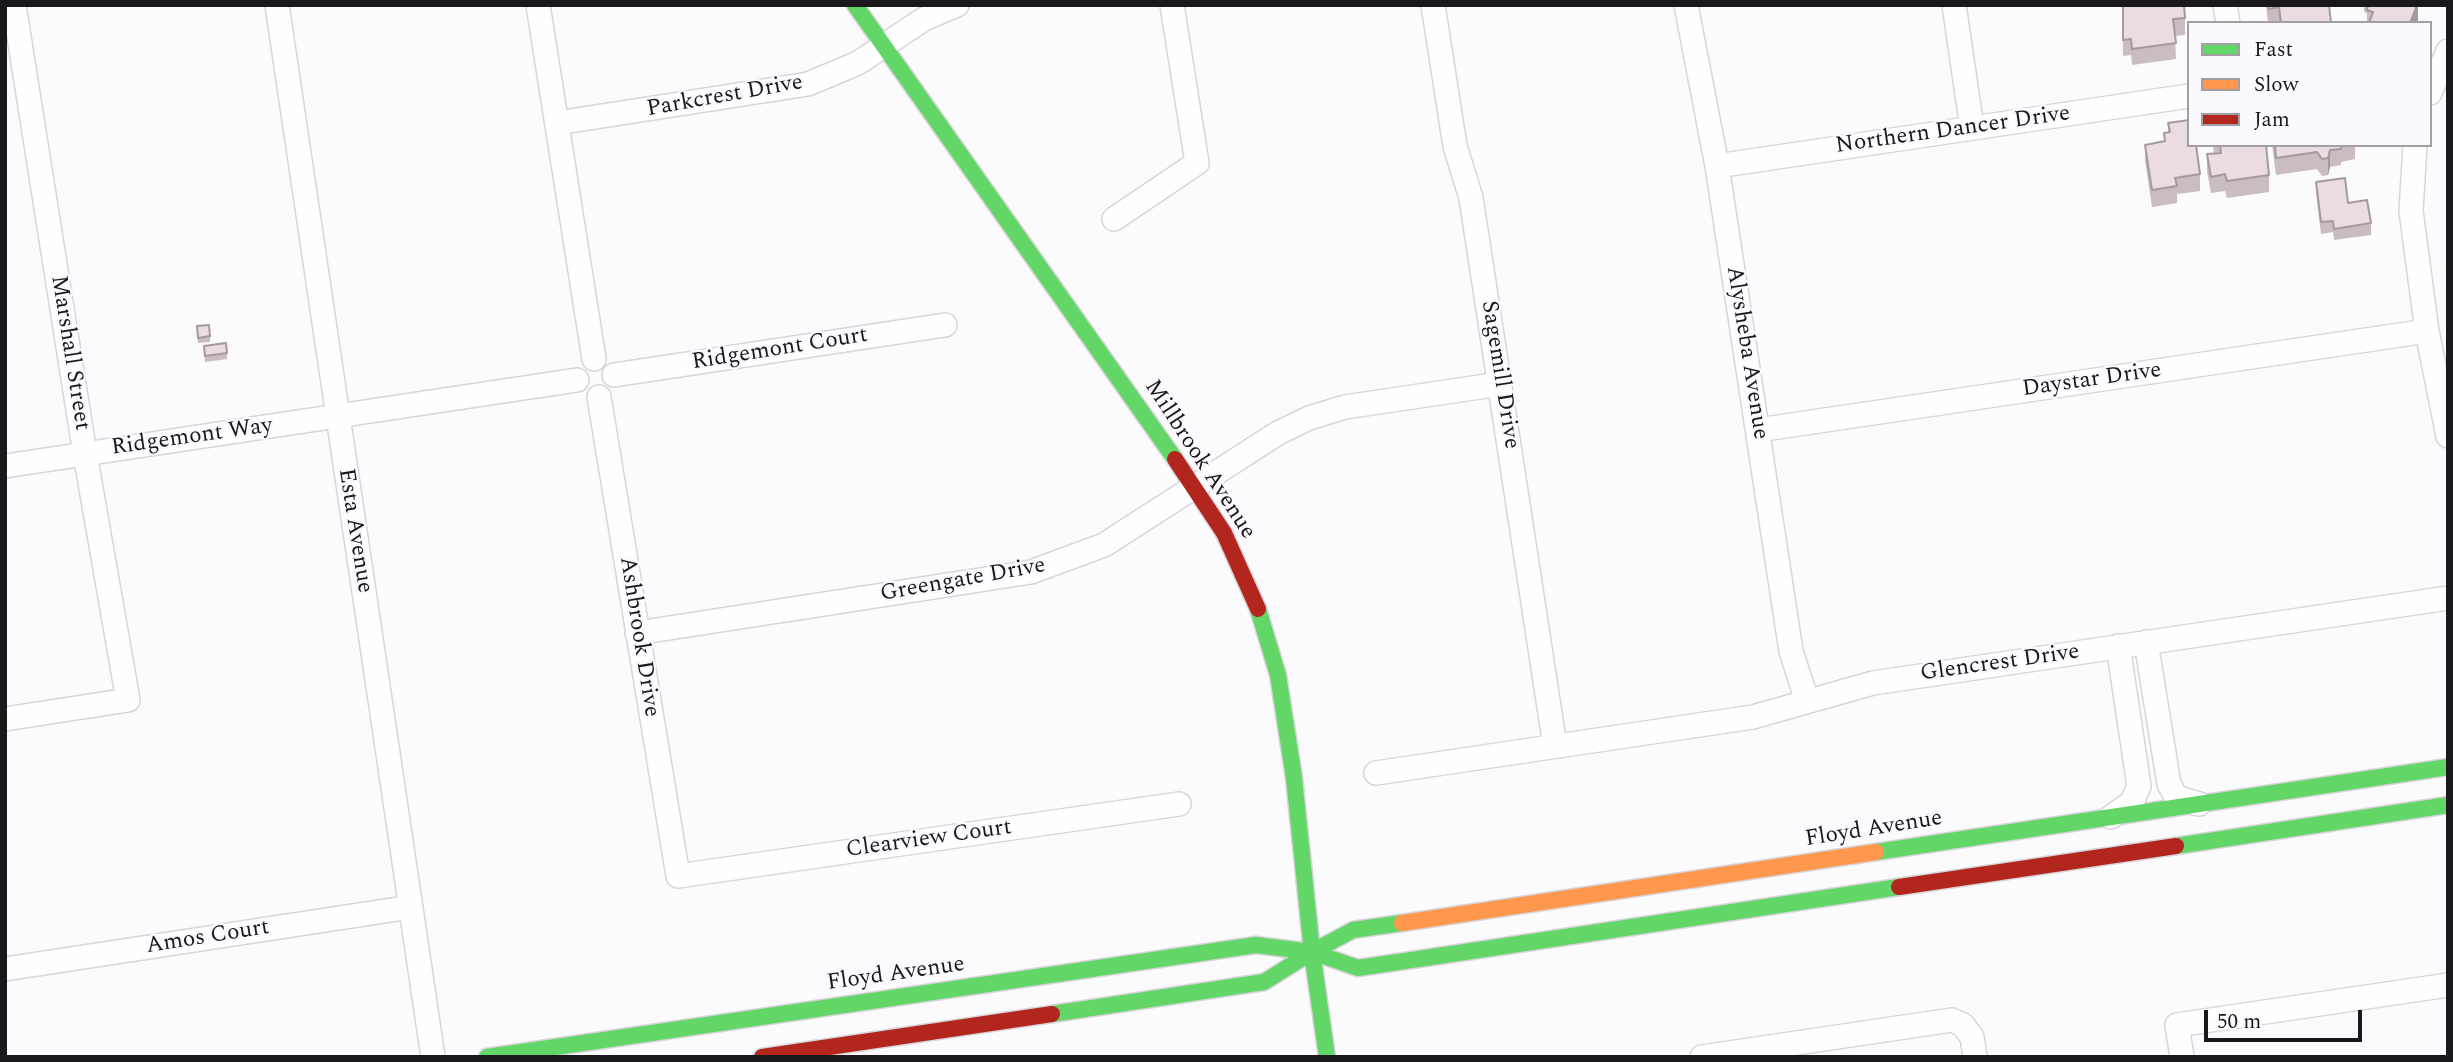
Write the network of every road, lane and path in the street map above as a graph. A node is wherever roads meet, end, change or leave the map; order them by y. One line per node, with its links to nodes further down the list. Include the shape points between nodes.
1 (14, 5): 29 (street, Marshall Street)
2 (276, 5): 26 (street, Esta Avenue)
3 (538, 5): 14 (street)
4 (855, 5): 10 (street, Millbrook Avenue)
5 (957, 5): 10 (street, Parkcrest Drive, via 925,19)
6 (1172, 5): 18 (street, via 1197,163)
7 (1433, 5): 24 (street, Sagemill Drive, via 1455,146 1471,198)
8 (1686, 5): 17 (street, Alysheba Avenue)
9 (1954, 5): 15 (street)
10 (883, 47): 14 (street, Parkcrest Drive, via 859,63 808,84); 31 (street, Millbrook Avenue)
11 (2448, 51): 12 (street)
12 (2432, 88)
13 (2187, 96): 15 (street, Northern Dancer Drive)
14 (557, 123): 21 (street)
15 (1972, 128): 17 (street, Northern Dancer Drive)
16 (2415, 147): 20 (street, via 2411,211)
17 (1717, 166): 27 (street, Alysheba Avenue)
18 (1114, 219)
19 (945, 325): 22 (street, Ridgemont Court)
20 (2427, 331): 27 (street, Daystar Drive); 28 (street)
21 (594, 359): 22 (street, via 606,362); 23 (street, via 582,365)
22 (614, 375): 25 (street, via 612,389)
23 (577, 380): 25 (street, via 584,393); 26 (street)
24 (1500, 384): 31 (street, Greengate Drive, via 1345,407 1309,418); 38 (street, Sagemill Drive)
25 (599, 397): 33 (street, Ashbrook Drive)
26 (337, 416): 29 (street, Ridgemont Way); 46 (street, Esta Avenue)
27 (1758, 430): 36 (street, Alysheba Avenue, via 1791,651)
28 (2448, 436)
29 (85, 454): 30 (street, Ridgemont Way); 37 (street, Marshall Street, via 128,700)
30 (5, 466)
31 (1195, 488): 33 (street, Greengate Drive, via 1104,545 1031,572); 47 (street, Millbrook Avenue, via 1243,571 1278,675)
32 (2448, 598): 34 (street, Glencrest Drive)
33 (637, 633): 45 (street, Ashbrook Drive)
34 (2146, 642): 35 (street, Glencrest Drive); 42 (street, via 2169,783 2176,797)
35 (2118, 646): 36 (street, Glencrest Drive, via 1873,683); 44 (street, via 2139,786 2132,802)
36 (1807, 701): 38 (street, Glencrest Drive, via 1753,717)
37 (5, 719)
38 (1555, 746): 40 (street, Glencrest Drive)
39 (2448, 766): 42 (street, Floyd Avenue)
40 (1376, 773)
41 (1179, 804): 45 (street, Clearview Court)
42 (2199, 804): 44 (street, Floyd Avenue)
43 (2448, 805): 47 (street, Floyd Avenue, via 1358,968)
44 (2110, 817): 47 (street, Floyd Avenue, via 1353,930)
45 (678, 876)
46 (411, 907): 48 (street, Amos Court); 50 (street, Esta Avenue)
47 (1312, 952): 51 (street, Floyd Avenue, via 1256,945); 52 (street, Floyd Avenue, via 1264,982); 53 (street, Millbrook Avenue)
48 (5, 969)
49 (2448, 985): 56 (street, via 2177,1025)
50 (433, 1057)
51 (488, 1057)
52 (762, 1057)
53 (1327, 1057)
54 (1702, 1057): 55 (street, via 1952,1020 1972,1037)
55 (1975, 1057)
56 (2182, 1057)

